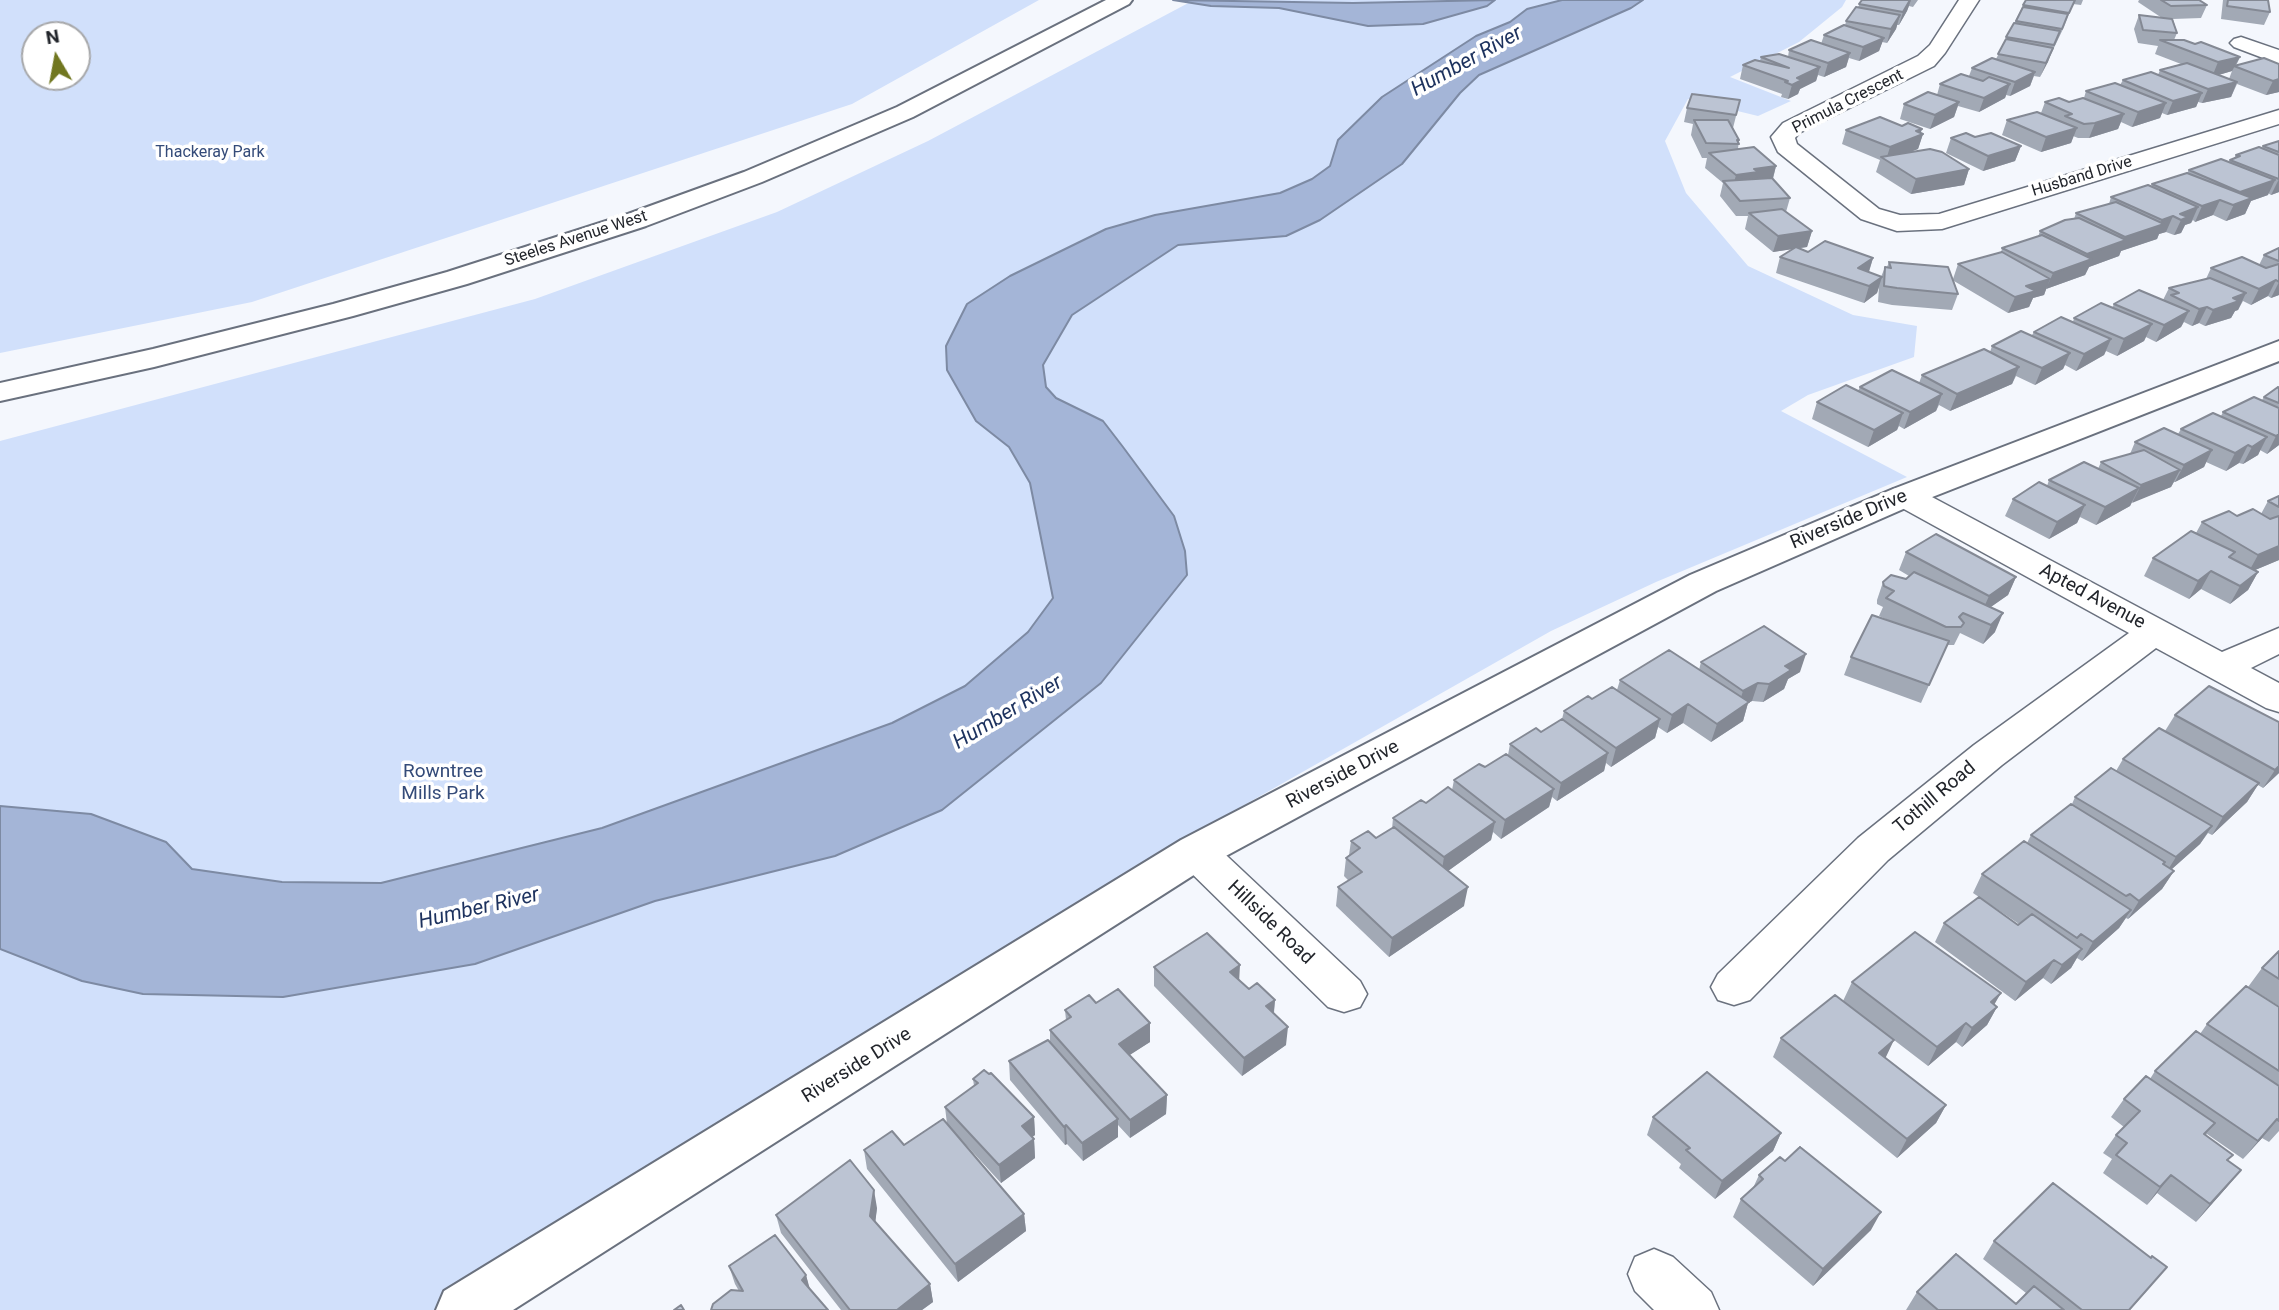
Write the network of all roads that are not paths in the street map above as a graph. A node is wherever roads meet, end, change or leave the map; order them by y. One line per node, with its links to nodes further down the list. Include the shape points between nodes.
1 (1122, 0): 8 (street, Steeles Avenue West, via 905,112 753,177 575,241 268,330)
2 (1969, 0): 6 (street, Primula Crescent, via 1926,61 1791,128 1783,137 1786,147)
3 (2241, 43): 4 (street)
4 (2279, 58)
5 (2279, 117): 6 (street, Husband Drive, via 1942,221)
6 (1885, 226)
7 (2279, 350): 9 (street, Riverside Drive)
8 (0, 392)
9 (1905, 495): 10 (street, Apted Avenue); 14 (street, Riverside Drive, via 1703,583)
10 (2155, 631): 12 (street, Apted Avenue); 15 (street, Tothill Road, via 1988,755 1873,849)
11 (2279, 640): 12 (street)
12 (2221, 667): 13 (street, Apted Avenue)
13 (2279, 699)
14 (1196, 852): 16 (street, Hillside Road); 18 (street, Riverside Drive)
15 (1734, 987)
16 (1344, 993)
17 (1654, 1274): 19 (street)
18 (464, 1310)
19 (1692, 1310)

